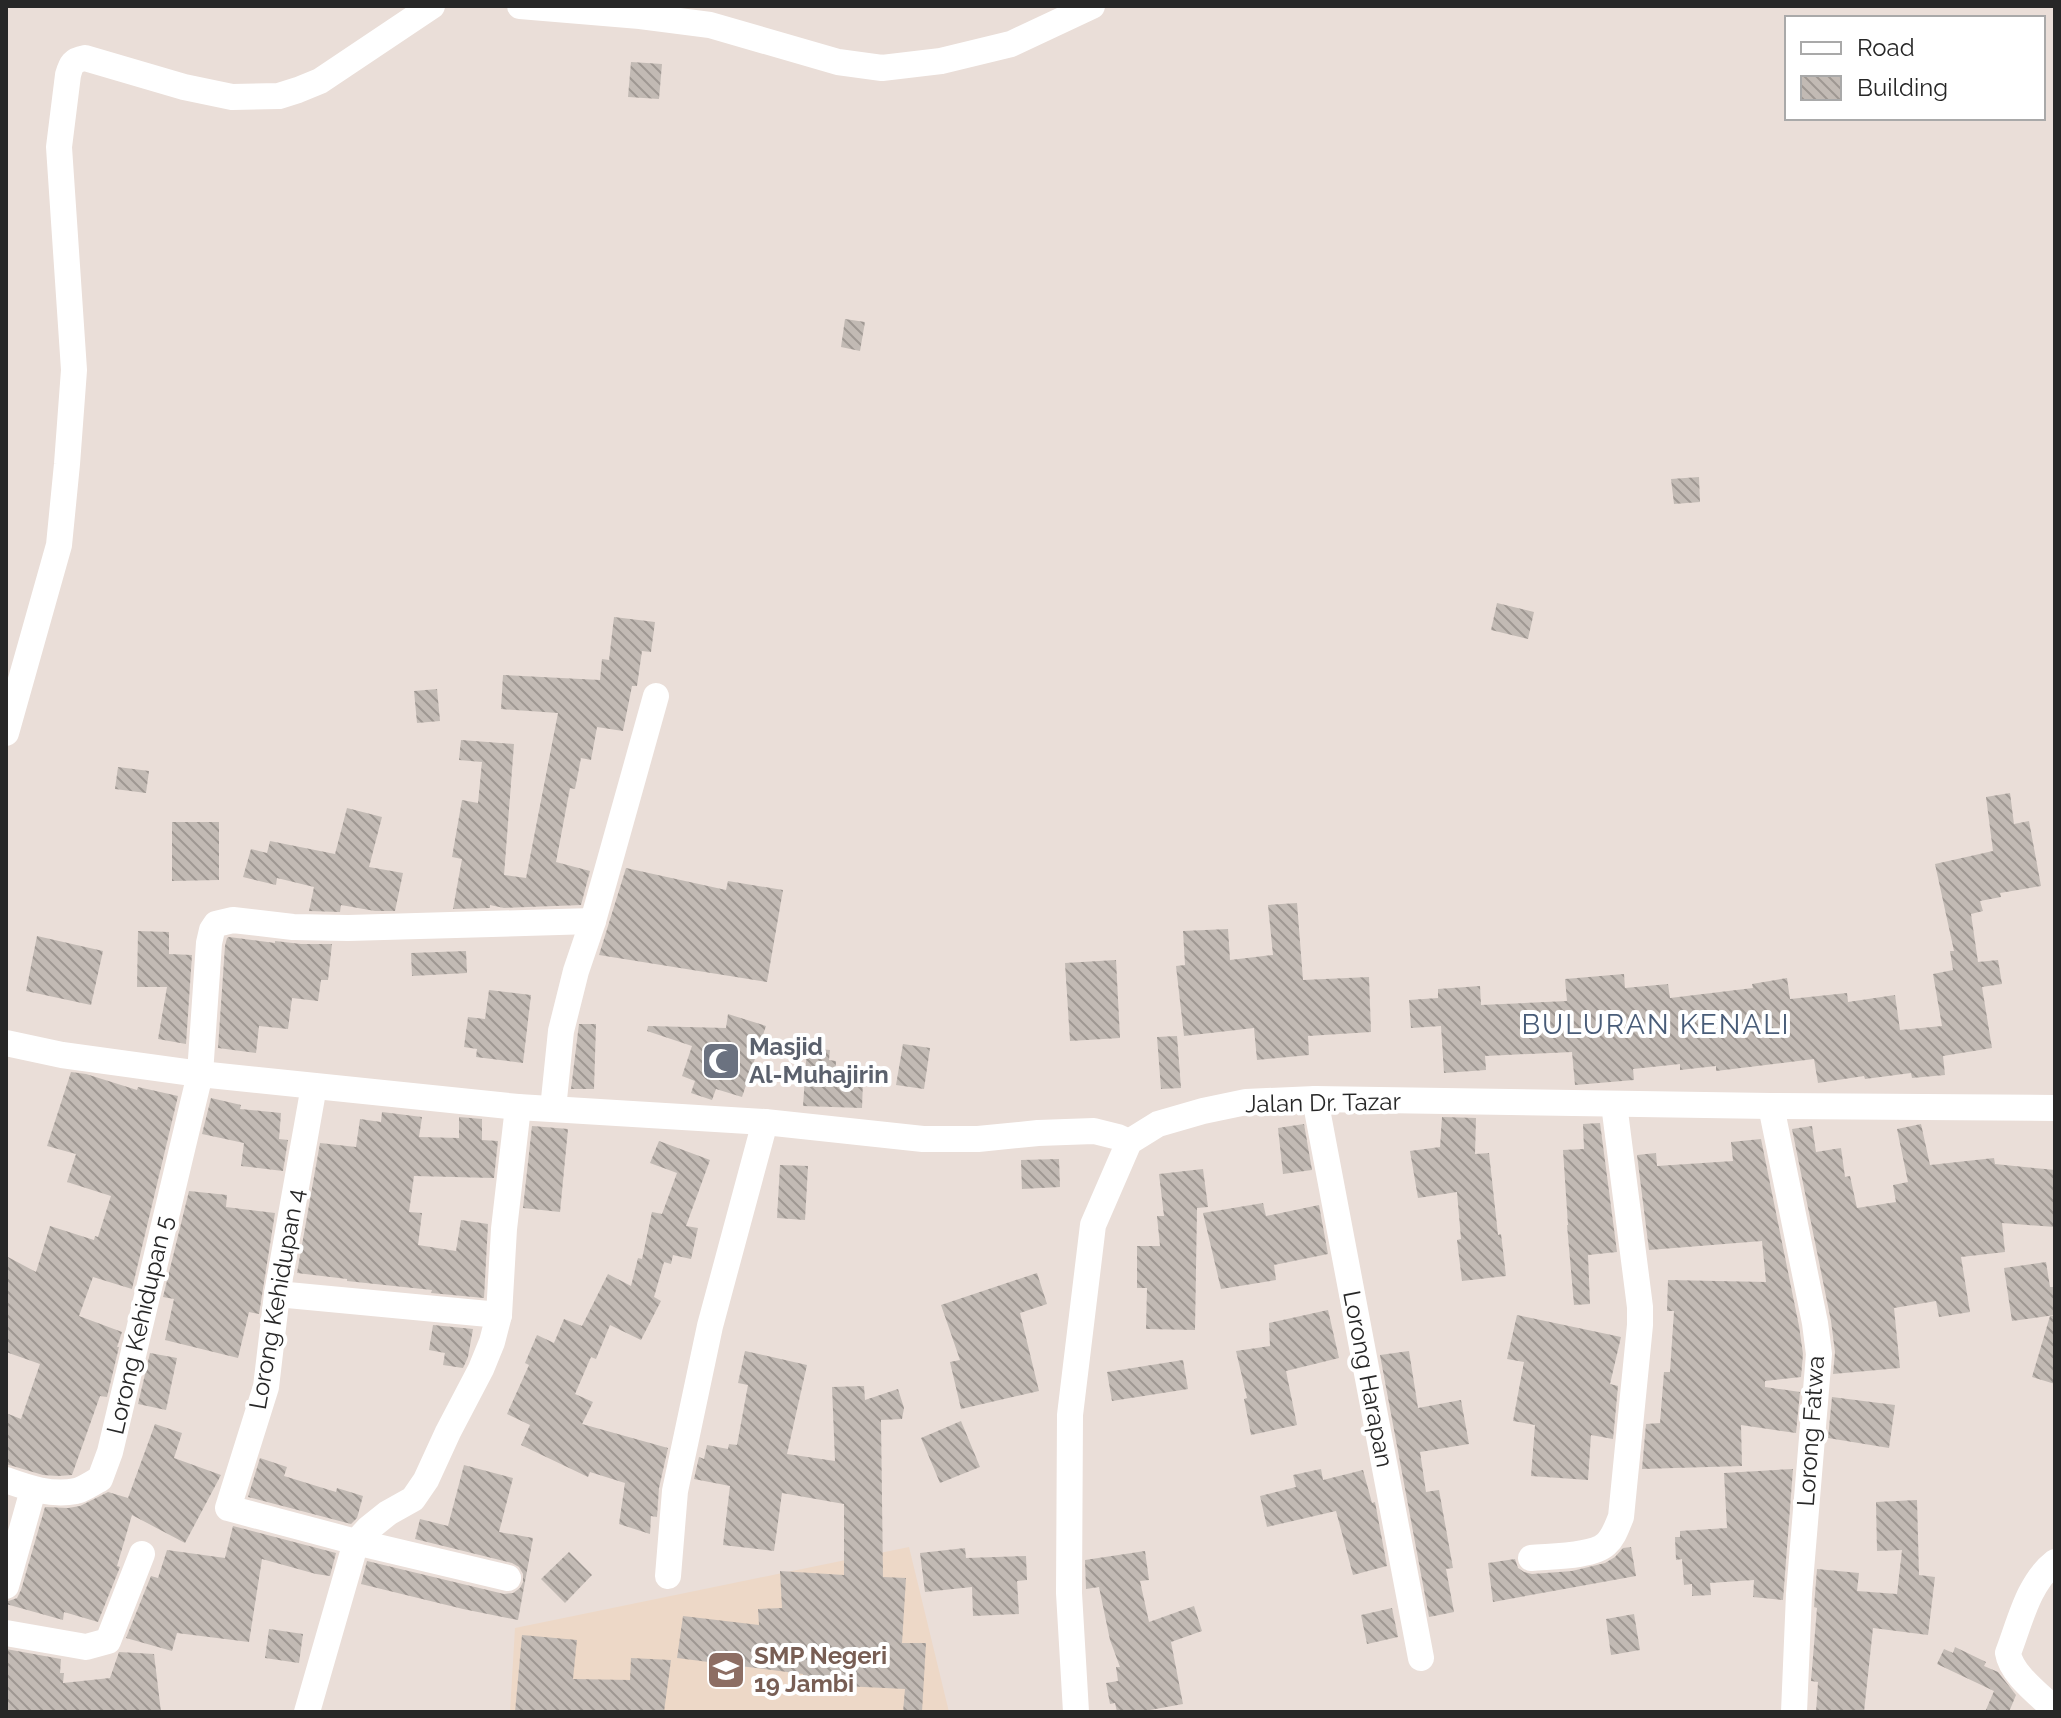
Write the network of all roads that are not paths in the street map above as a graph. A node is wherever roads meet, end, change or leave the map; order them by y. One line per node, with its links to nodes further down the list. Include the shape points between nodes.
1 (432, 6): 5 (street, via 320,81 279,96 232,97 85,58 71,64 59,147 74,370 66,477 59,545)
2 (520, 6): 3 (street, via 710,25 838,62 882,68 1011,44)
3 (1092, 6)
4 (656, 696): 6 (street)
5 (6, 733)
6 (593, 921): 8 (street, Lorong Kehidupan 5, via 348,928 221,922 209,943); 15 (street, via 561,1031)
7 (6, 1043): 8 (street)
8 (200, 1074): 9 (street); 21 (street, Lorong Kehidupan 5, via 100,1479 79,1491)
9 (314, 1086): 13 (street); 18 (street, Lorong Kehidupan 4)
10 (1315, 1099): 11 (street, Jalan Dr. Tazar); 17 (street, Jalan Dr. Tazar, via 1246,1102 1203,1111 1158,1124); 30 (street, Lorong Harapan)
11 (1614, 1104): 12 (street, Jalan Dr. Tazar); 24 (street, via 1640,1307 1621,1517 1614,1534 1594,1551)
12 (1771, 1106): 14 (street, Jalan Dr. Tazar); 34 (street, Lorong Fatwa, via 1819,1354)
13 (518, 1107): 15 (street); 19 (street)
14 (2055, 1108)
15 (553, 1109): 16 (street)
16 (765, 1122): 17 (street, via 923,1139 1094,1131); 26 (street, via 710,1326 675,1491)
17 (1129, 1142): 33 (street, via 1093,1225 1070,1415 1069,1593)
18 (277, 1294): 19 (street); 22 (street, Lorong Kehidupan 4, via 266,1387 228,1508)
19 (499, 1315): 22 (street, via 481,1369 426,1480 413,1499)
20 (6, 1480): 21 (street, Lorong Kehidupan 5)
21 (33, 1490): 28 (street)
22 (356, 1542): 27 (street); 32 (street)
23 (142, 1554): 29 (street, via 108,1641 86,1647)
24 (1531, 1558)
25 (2055, 1562): 31 (street, via 2031,1592 2008,1653 2014,1670)
26 (668, 1576)
27 (508, 1578)
28 (6, 1586)
29 (6, 1633)
30 (1421, 1658)
31 (2055, 1710)
32 (307, 1712)
33 (1076, 1712)
34 (1794, 1712)

